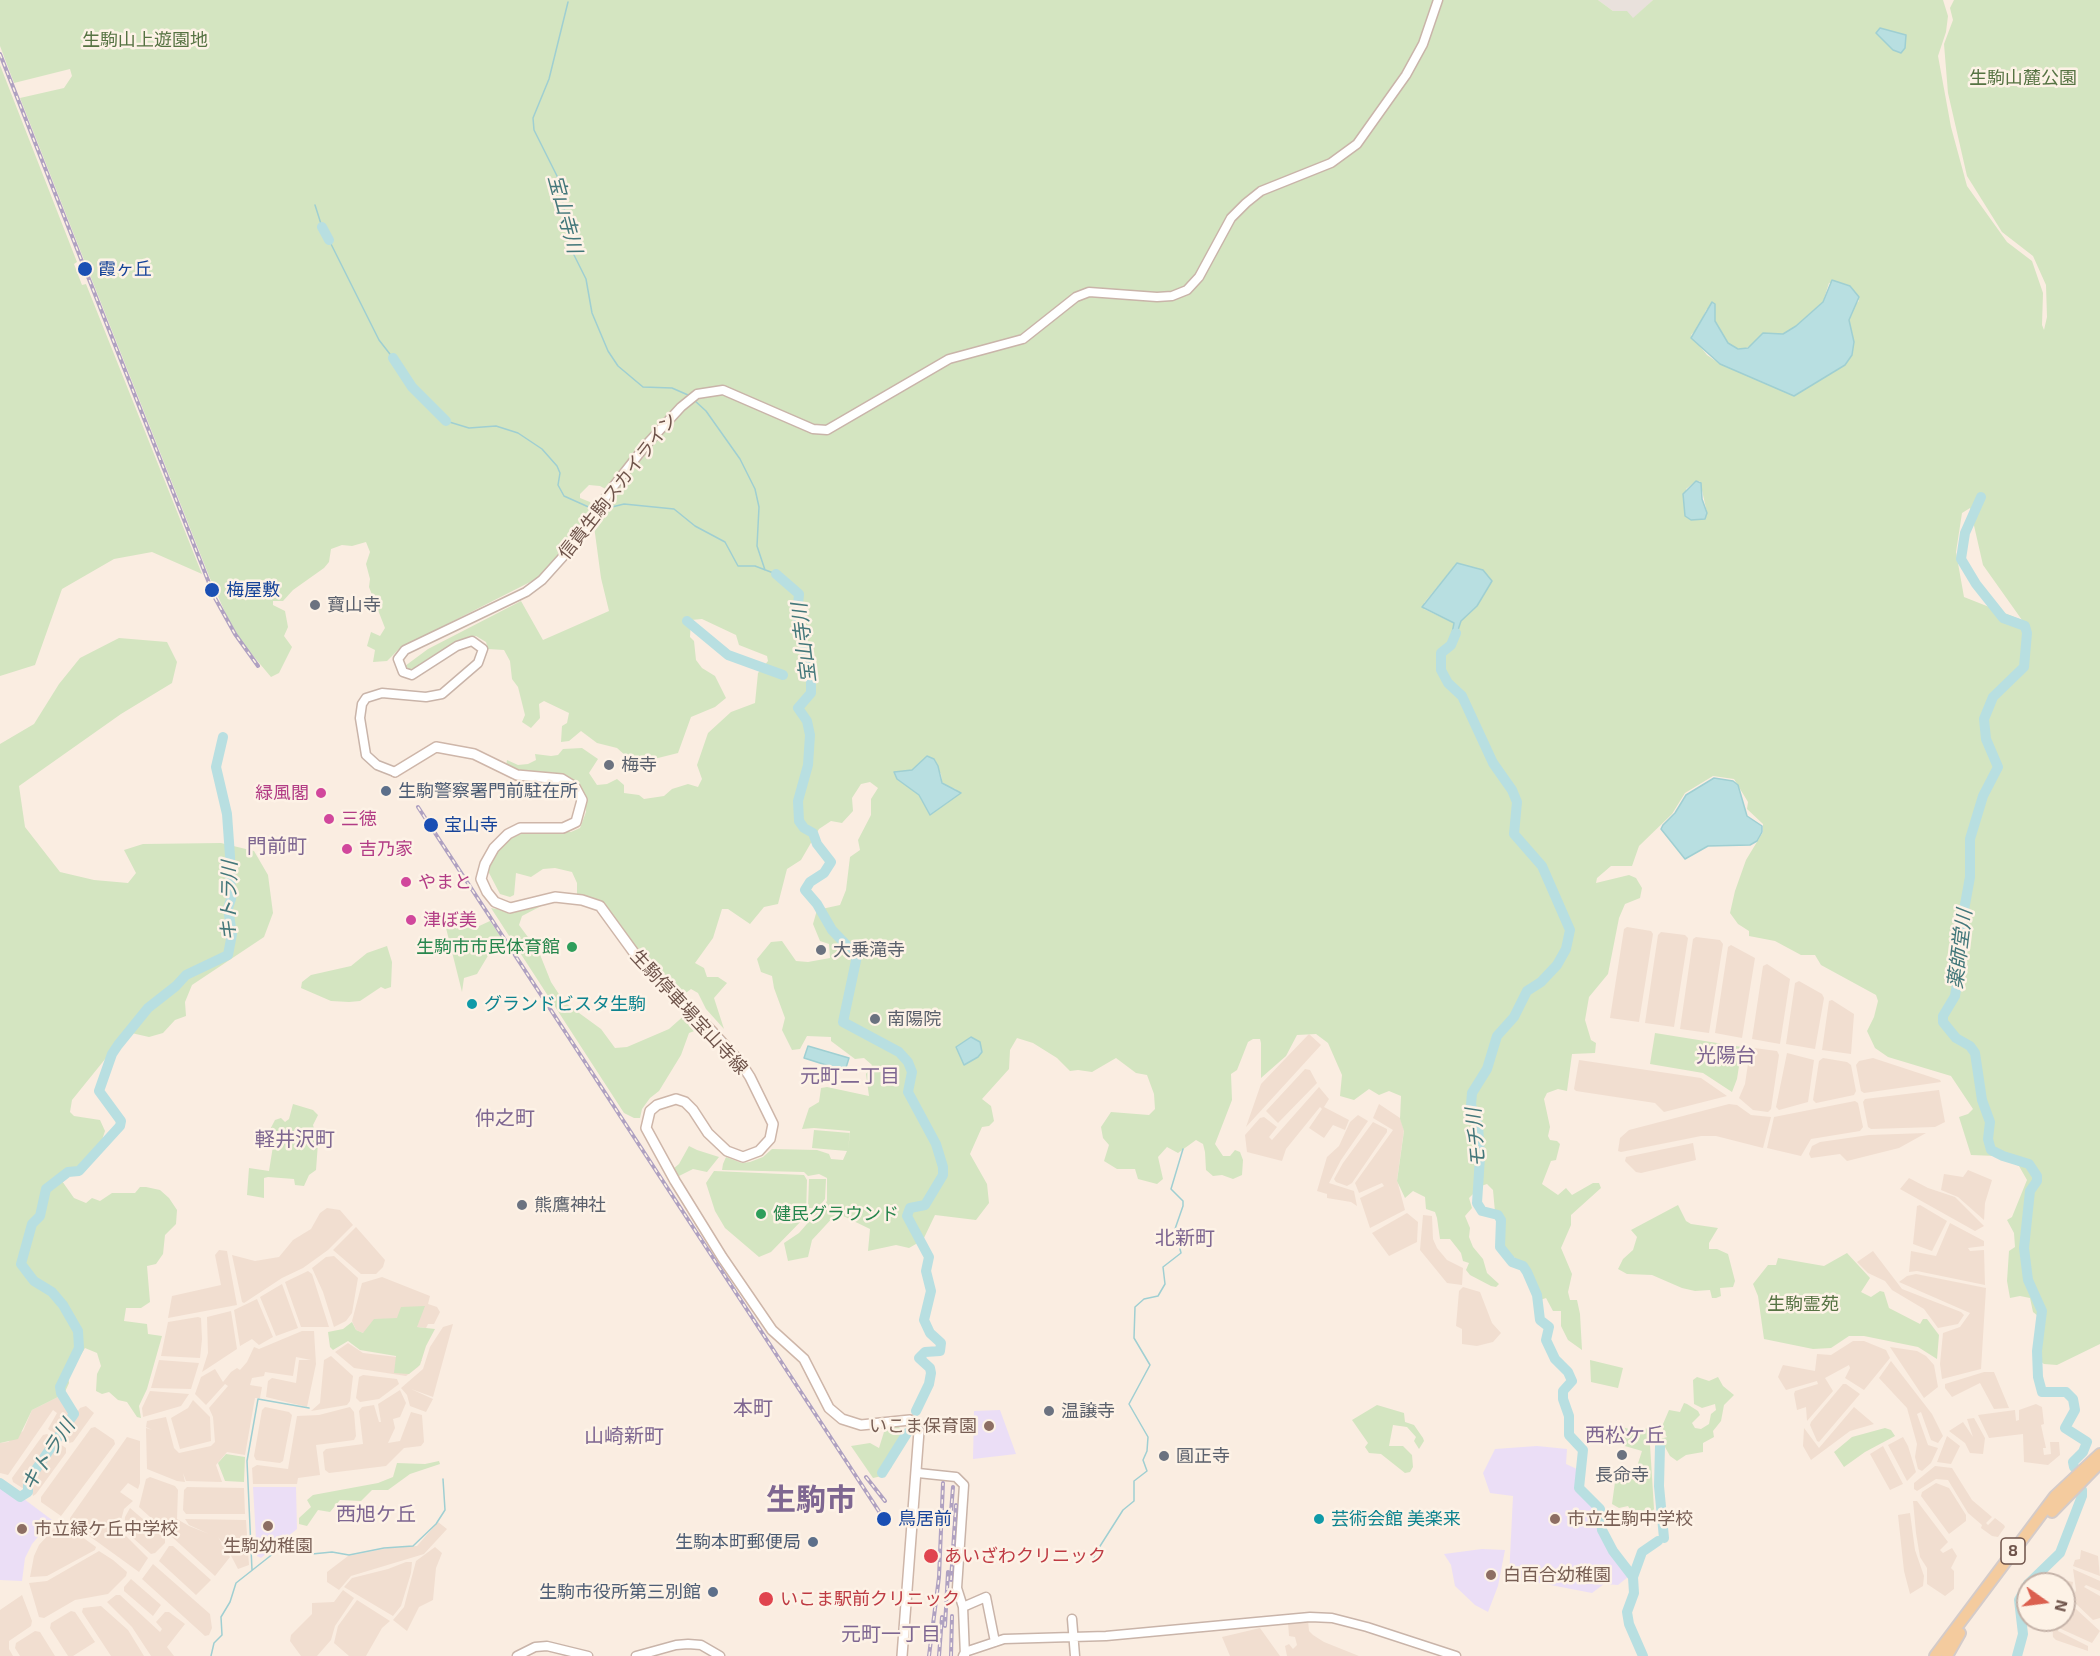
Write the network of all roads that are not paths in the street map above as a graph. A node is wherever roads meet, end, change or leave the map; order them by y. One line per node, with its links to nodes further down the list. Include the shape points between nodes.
1 (1438, 0): 2 (street, 信貴生駒スカイライン, via 1424,44 1357,144 1331,163 1261,191 1246,202 1231,218 1199,277 1187,290 1157,297 1089,292 1076,297 1023,339 949,358 827,430 813,429 723,390 697,394 646,445 578,540 542,580 526,592 405,650 398,659 403,672 412,675 469,642 478,643 483,652 478,663 434,696 382,693 366,698 360,718 366,754 377,765)
2 (395, 772): 5 (main road, 生駒停車場宝山寺線, via 436,747 474,754 517,775 562,779 575,787 582,800 576,822 563,828 520,828 508,834 488,856 482,873 483,886 495,902 510,908 555,897 600,906 652,974 741,1063 773,1124 770,1140 759,1151 743,1157 727,1151 685,1102 676,1100 650,1111 646,1128 722,1257 772,1330 804,1359 829,1408 842,1419 861,1425 902,1420 916,1425 920,1435)
3 (2100, 1454): 18 (main road, 8, via 2055,1496)
4 (2100, 1463): 19 (main road, 8, via 2059,1502)
5 (918, 1473): 6 (street, via 956,1477 964,1485 957,1581); 15 (main road, 生駒停車場宝山寺線)
6 (963, 1607): 9 (street, via 986,1597); 10 (street)
7 (1072, 1619): 8 (street)
8 (1075, 1638): 9 (street); 16 (street); 17 (street, via 1321,1618 1380,1630)
9 (995, 1642): 10 (street)
10 (964, 1655)
11 (517, 1656): 12 (street, via 547,1646)
12 (588, 1656)
13 (636, 1656): 14 (street, via 688,1644 701,1645)
14 (720, 1656)
15 (902, 1656)
16 (1075, 1656)
17 (1456, 1656)
18 (1935, 1656)
19 (1946, 1656)

